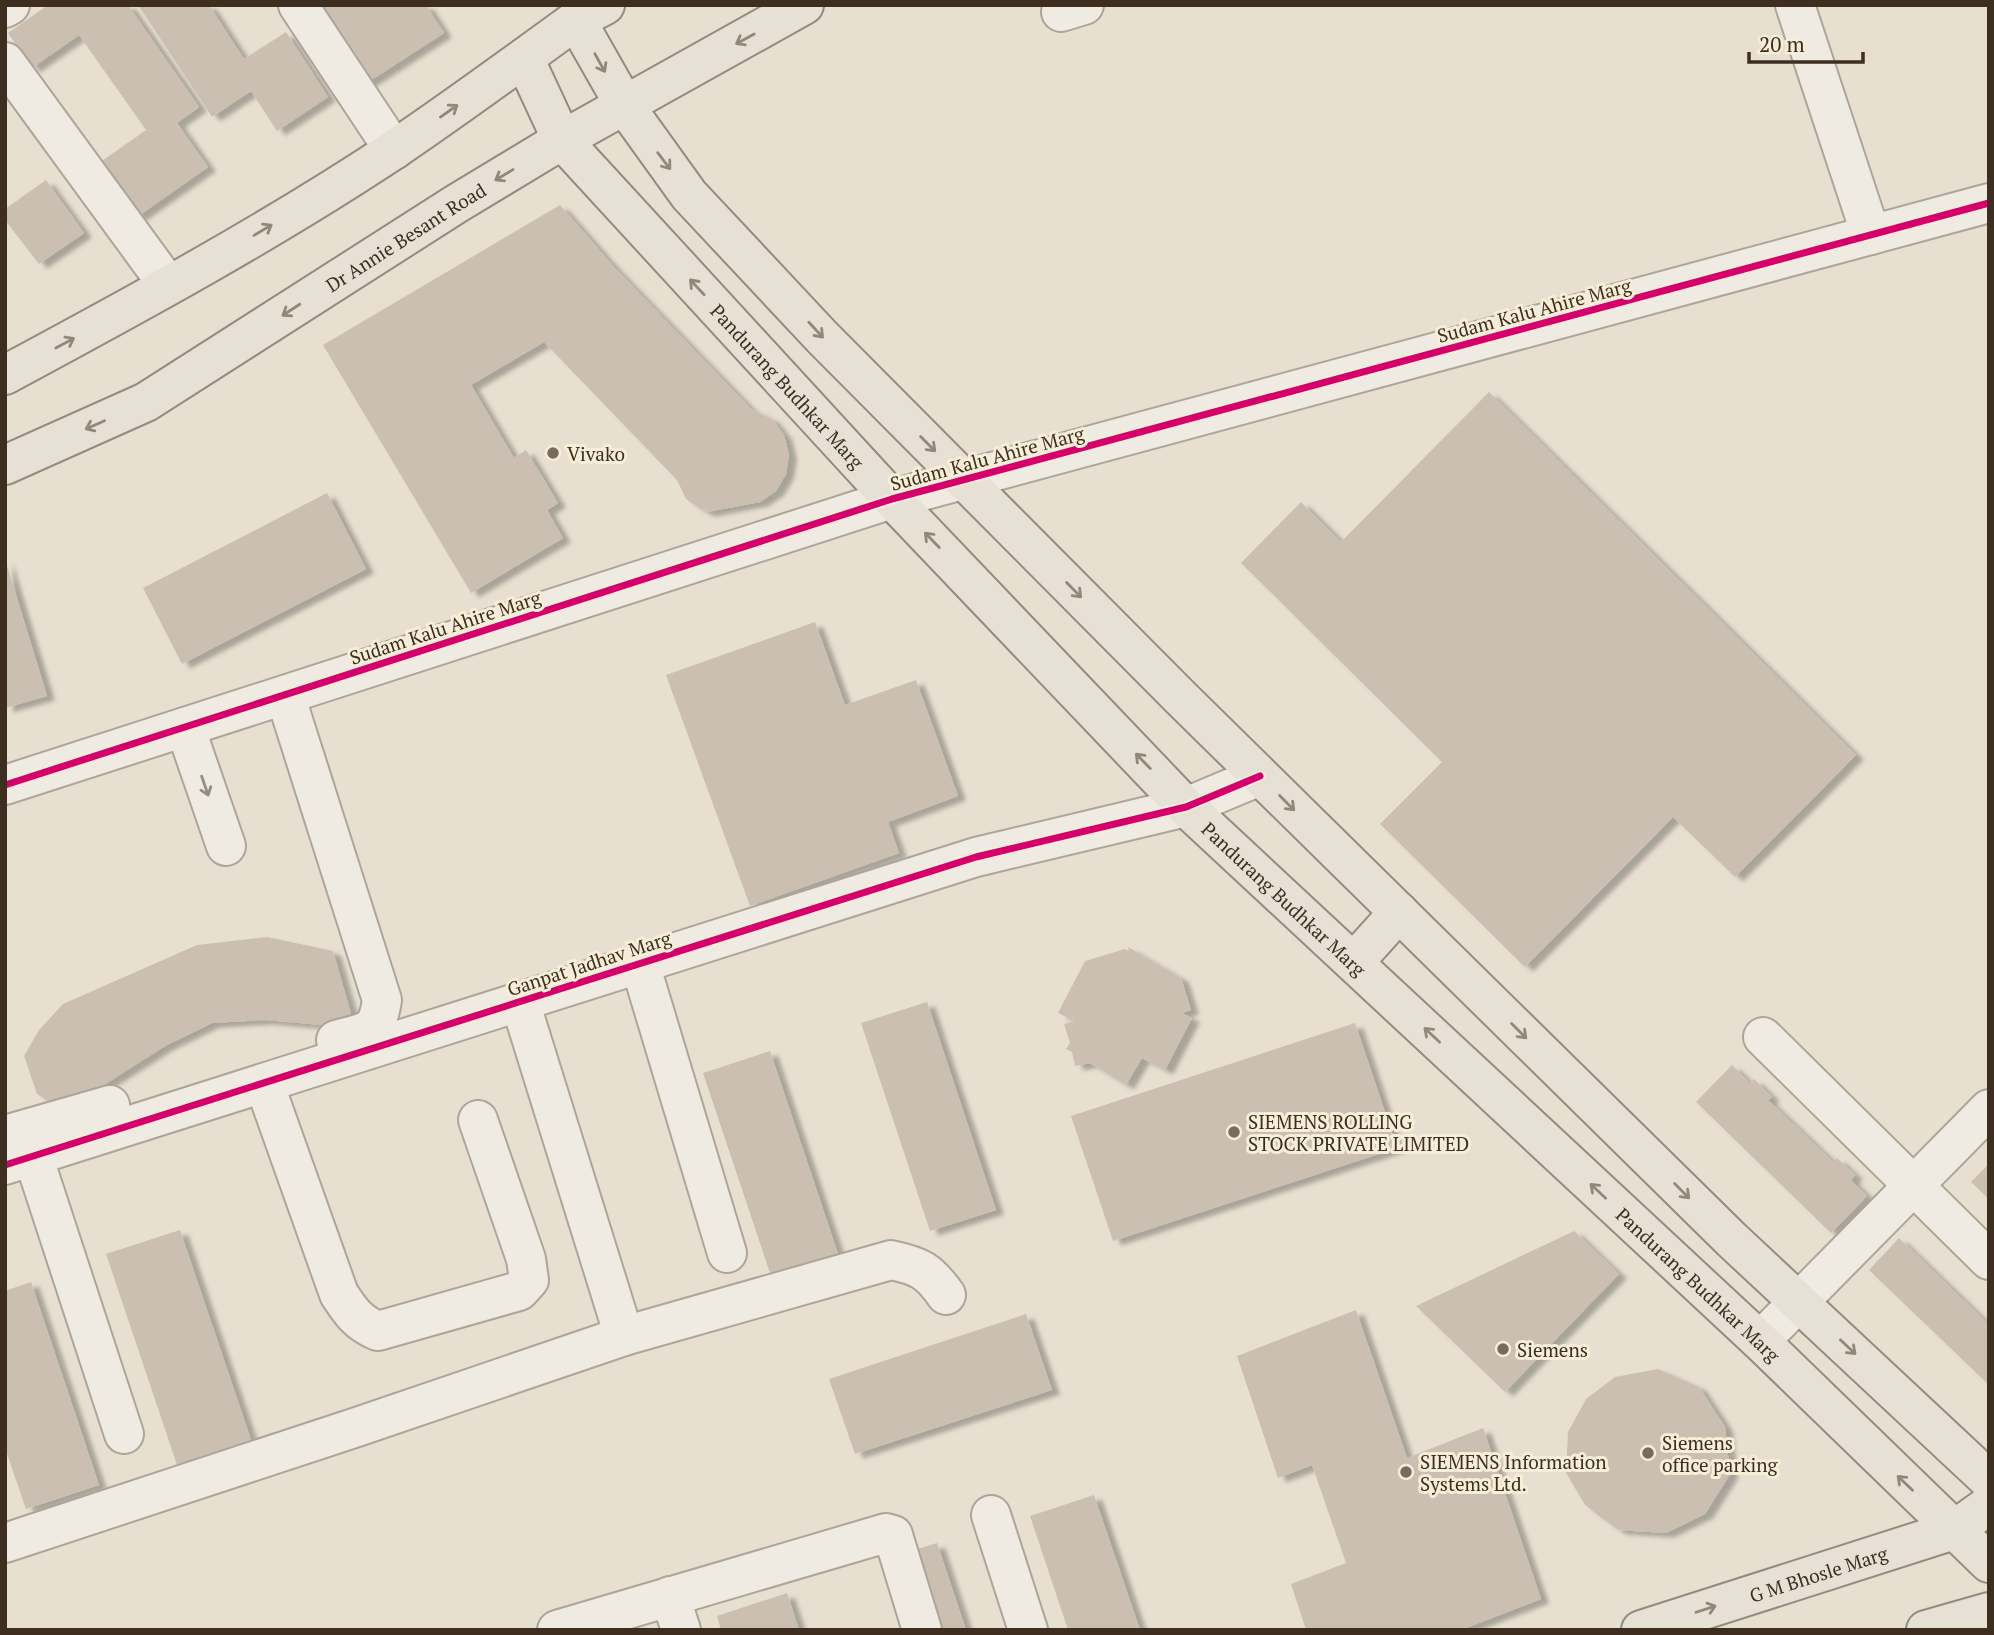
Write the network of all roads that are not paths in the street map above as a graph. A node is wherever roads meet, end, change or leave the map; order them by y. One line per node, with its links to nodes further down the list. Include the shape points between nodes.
1 (10, 5): 5 (street)
2 (298, 5): 11 (street)
3 (804, 5): 9 (main road, Dr Annie Besant Road, one-way to 9)
4 (1795, 5): 13 (street)
5 (5, 8)
6 (590, 12): 7 (main road); 9 (main road, one-way to 9)
7 (524, 58): 10 (main road, Pandurang Budhkar Marg); 11 (main road, one-way to 7)
8 (5, 62): 14 (street)
9 (625, 106): 10 (main road, Dr Annie Besant Road); 17 (main road, one-way to 17, via 689,195 821,337)
10 (562, 140): 16 (main road, Dr Annie Besant Road, one-way to 16, via 146,402); 18 (main road, Pandurang Budhkar Marg, one-way to 10)
11 (394, 150): 14 (main road, one-way to 11)
12 (1989, 203): 13 (street, Sudam Kalu Ahire Marg)
13 (1871, 235): 17 (street, Sudam Kalu Ahire Marg)
14 (169, 285): 15 (main road, one-way to 14)
15 (9, 365)
16 (5, 465)
17 (964, 480): 18 (street, Sudam Kalu Ahire Marg); 21 (main road, one-way to 21)
18 (892, 499): 19 (street, Sudam Kalu Ahire Marg); 23 (main road, Pandurang Budhkar Marg, one-way to 18)
19 (285, 695): 20 (street, Sudam Kalu Ahire Marg); 33 (street, via 382,1000 380,1020 369,1030)
20 (185, 727): 22 (street, Sudam Kalu Ahire Marg); 24 (street, one-way to 24)
21 (1260, 776): 23 (street, Ganpat Jadhav Marg); 25 (main road, one-way to 25)
22 (5, 785)
23 (1186, 807): 26 (main road, Pandurang Budhkar Marg); 27 (street, Ganpat Jadhav Marg, via 976,857)
24 (226, 846)
25 (1399, 912): 26 (main road); 38 (main road, one-way to 38)
26 (1354, 962): 40 (main road, Pandurang Budhkar Marg, one-way to 26)
27 (640, 964): 28 (street, Ganpat Jadhav Marg); 35 (street)
28 (520, 1002): 30 (street, Ganpat Jadhav Marg); 39 (street)
29 (1763, 1037): 34 (street)
30 (264, 1083): 32 (street, via 340,1294 363,1325 378,1331 519,1291 529,1280 526,1259); 33 (street, Ganpat Jadhav Marg)
31 (1989, 1110): 34 (street)
32 (478, 1120)
33 (15, 1152): 41 (street)
34 (1913, 1185): 36 (street); 38 (street)
35 (727, 1253)
36 (1989, 1260)
37 (946, 1295): 39 (street, via 932,1275 891,1259)
38 (1798, 1301): 40 (street); 42 (main road, one-way to 42)
39 (624, 1336): 46 (street)
40 (1760, 1341): 45 (main road, Pandurang Budhkar Marg, one-way to 40)
41 (124, 1434)
42 (1989, 1480)
43 (1989, 1505): 45 (main road, G M Bhosle Marg)
44 (991, 1515): 53 (street)
45 (1954, 1530): 47 (main road, Pandurang Budhkar Marg); 54 (main road, G M Bhosle Marg, one-way to 45)
46 (5, 1543)
47 (1989, 1563)
48 (1989, 1612): 50 (main road)
49 (676, 1613): 51 (street); 52 (street, via 890,1533)
50 (1934, 1629)
51 (557, 1630)
52 (922, 1630)
53 (1028, 1630)
54 (1641, 1630)

